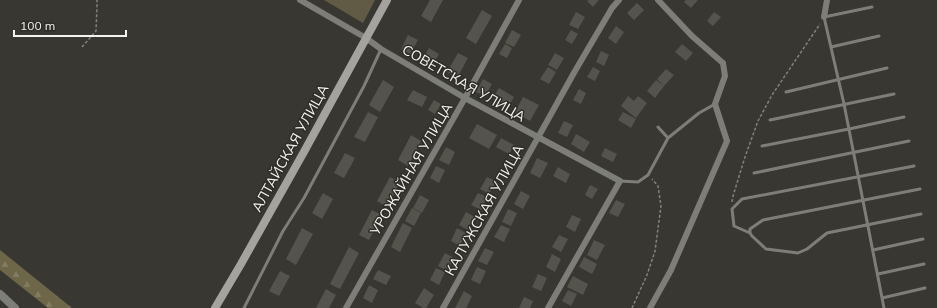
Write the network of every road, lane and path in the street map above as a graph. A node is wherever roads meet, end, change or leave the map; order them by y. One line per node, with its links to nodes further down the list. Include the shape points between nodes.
1 (97, 0): 12 (path, via 96,31)
2 (300, 0): 11 (street, СОВЕТСКАЯ УЛИЦА)
3 (387, 0): 11 (main road, АЛТАЙСКАЯ УЛИЦА)
4 (519, 0): 19 (street, УРОЖАЙНАЯ УЛИЦА)
5 (619, 0): 26 (street, КАЛУЖСКАЯ УЛИЦА, via 597,33)
6 (658, 0): 20 (street, via 692,36 723,62 725,76)
7 (827, 0): 9 (street)
8 (872, 7): 9 (lane)
9 (824, 17): 13 (lane); 38 (path, via 772,95 758,121 733,196)
10 (879, 36): 13 (lane)
11 (366, 38): 14 (street, СОВЕТСКАЯ УЛИЦА); 50 (main road, АЛТАЙСКАЯ УЛИЦА)
12 (82, 47)
13 (831, 47): 16 (lane)
14 (381, 49): 19 (street, СОВЕТСКАЯ УЛИЦА); 51 (lane, via 364,86 304,198 283,230)
15 (887, 68): 16 (lane)
16 (838, 79): 17 (lane); 21 (lane)
17 (786, 92)
18 (894, 94): 21 (lane)
19 (465, 98): 26 (street, СОВЕТСКАЯ УЛИЦА); 52 (street, УРОЖАЙНАЯ УЛИЦА)
20 (715, 104): 27 (lane, via 699,112); 56 (street, via 727,141 671,270)
21 (844, 104): 23 (lane); 25 (lane)
22 (904, 117): 25 (lane)
23 (770, 120)
24 (658, 127): 27 (lane)
25 (849, 129): 29 (lane); 30 (lane)
26 (538, 138): 35 (street, СОВЕТСКАЯ УЛИЦА); 53 (street, КАЛУЖСКАЯ УЛИЦА)
27 (668, 138): 33 (lane)
28 (909, 141): 30 (lane)
29 (762, 146)
30 (854, 153): 32 (lane); 34 (lane)
31 (914, 166): 34 (lane)
32 (754, 173)
33 (648, 175): 35 (lane, via 638,182); 55 (path, via 658,186 661,206 655,251)
34 (858, 177): 37 (lane); 38 (lane, via 742,199)
35 (620, 181): 54 (street)
36 (920, 189): 37 (lane)
37 (863, 201): 40 (lane); 41 (lane, via 763,220 750,229)
38 (732, 209): 41 (lane, via 734,226)
39 (921, 214): 40 (lane)
40 (868, 224): 41 (lane, via 827,233 798,253 766,249); 43 (lane)
41 (750, 233)
42 (923, 239): 43 (lane)
43 (873, 250): 45 (lane)
44 (924, 264): 45 (lane)
45 (878, 274): 48 (lane)
46 (925, 288): 48 (lane)
47 (0, 294): 49 (street)
48 (882, 298): 57 (lane)
49 (15, 308)
50 (215, 308)
51 (244, 308)
52 (346, 308)
53 (443, 308)
54 (548, 308)
55 (632, 308)
56 (650, 308)
57 (884, 308)

